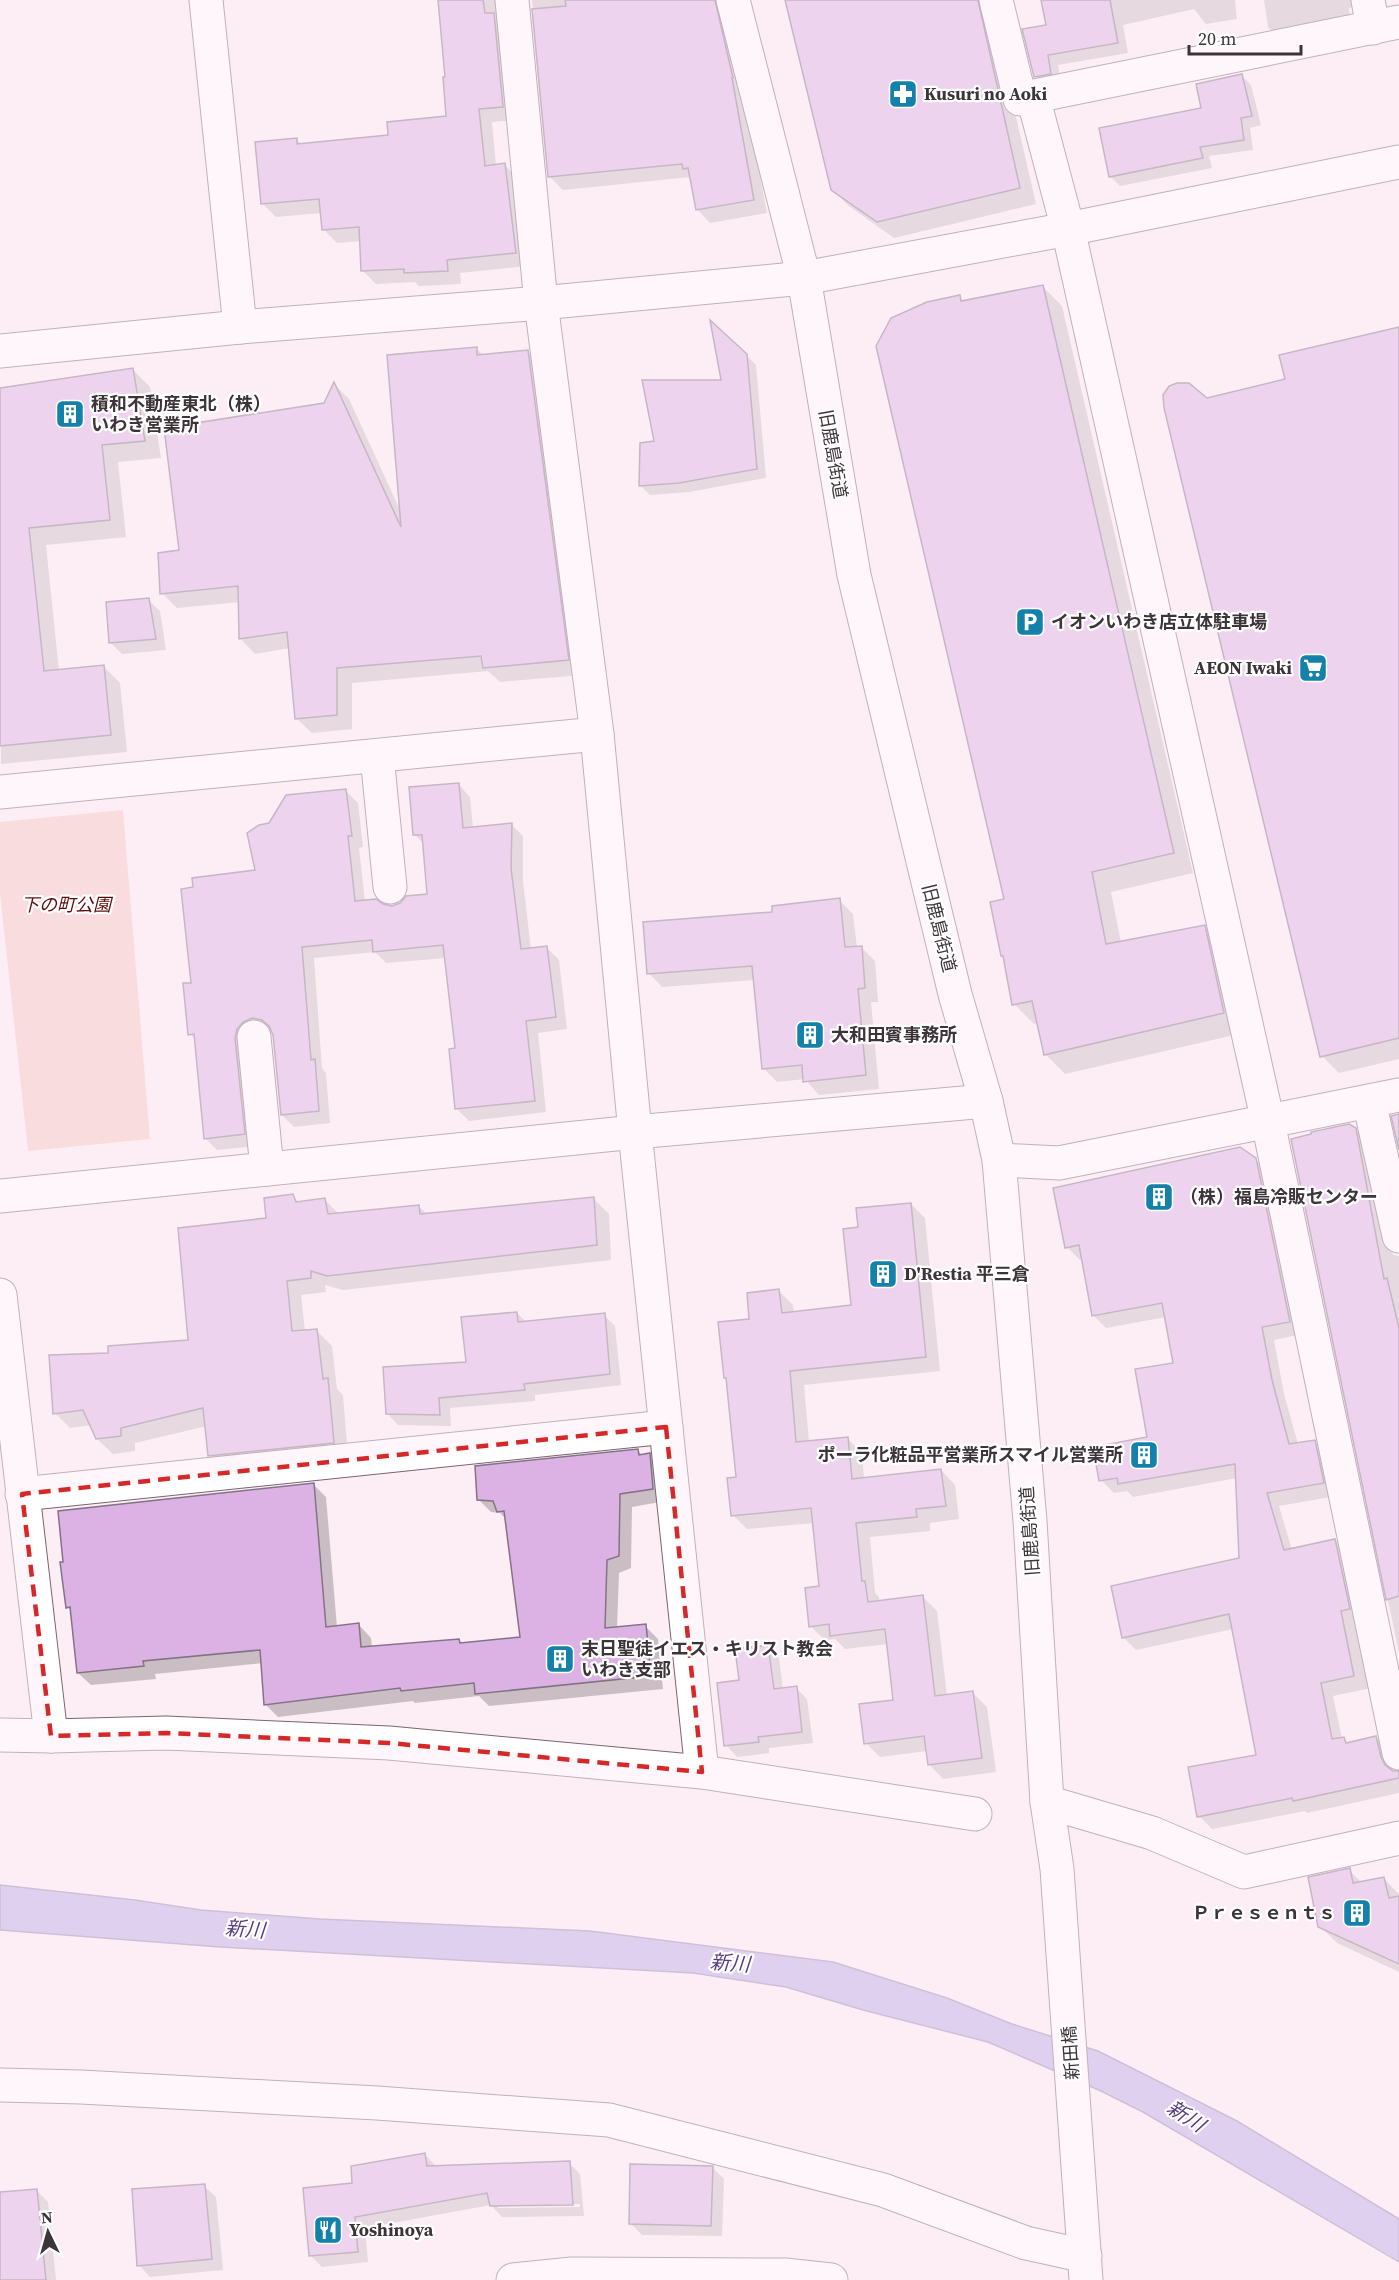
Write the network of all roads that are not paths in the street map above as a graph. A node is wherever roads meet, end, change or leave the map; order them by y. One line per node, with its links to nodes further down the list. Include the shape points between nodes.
1 (206, 0): 11 (street)
2 (512, 0): 10 (street)
3 (733, 0): 9 (street, 旧鹿島街道)
4 (996, 0): 6 (street, via 1020,99)
5 (1380, 17): 6 (street)
6 (1033, 97): 8 (street)
7 (1399, 162): 8 (street)
8 (1068, 229): 9 (street); 20 (street)
9 (804, 278): 10 (street); 19 (street, 旧鹿島街道, via 854,575 952,982)
10 (541, 303): 11 (street); 13 (street)
11 (240, 327): 12 (street)
12 (0, 351)
13 (597, 735): 14 (street); 21 (street)
14 (377, 756): 15 (street); 16 (street)
15 (0, 792)
16 (390, 887)
17 (255, 1037): 23 (street)
18 (1384, 1098): 20 (street); 25 (street)
19 (986, 1101): 21 (street); 22 (street, 旧鹿島街道)
20 (1268, 1122): 22 (street, via 1059,1163); 30 (street)
21 (635, 1132): 23 (street); 28 (street)
22 (999, 1160): 35 (street, 旧鹿島街道, via 1030,1521)
23 (267, 1169): 24 (street)
24 (0, 1196)
25 (1399, 1236)
26 (0, 1295): 27 (street)
27 (2, 1343): 29 (street)
28 (666, 1427): 29 (street); 34 (street)
29 (22, 1494): 32 (street)
30 (1386, 1627): 33 (street)
31 (0, 1735): 32 (street)
32 (51, 1736): 34 (street, via 166,1733 389,1743)
33 (1399, 1753)
34 (702, 1772): 36 (street)
35 (1047, 1802): 37 (street, via 1152,1833 1244,1872); 38 (street, 旧鹿島街道)
36 (975, 1814)
37 (1399, 1838)
38 (1057, 1869): 40 (street, 新田橋)
39 (0, 2085): 40 (street, via 377,2103 609,2120 883,2190 1026,2243)
40 (1085, 2258)
41 (513, 2280): 42 (street, via 572,2274 785,2275)
42 (831, 2280)

